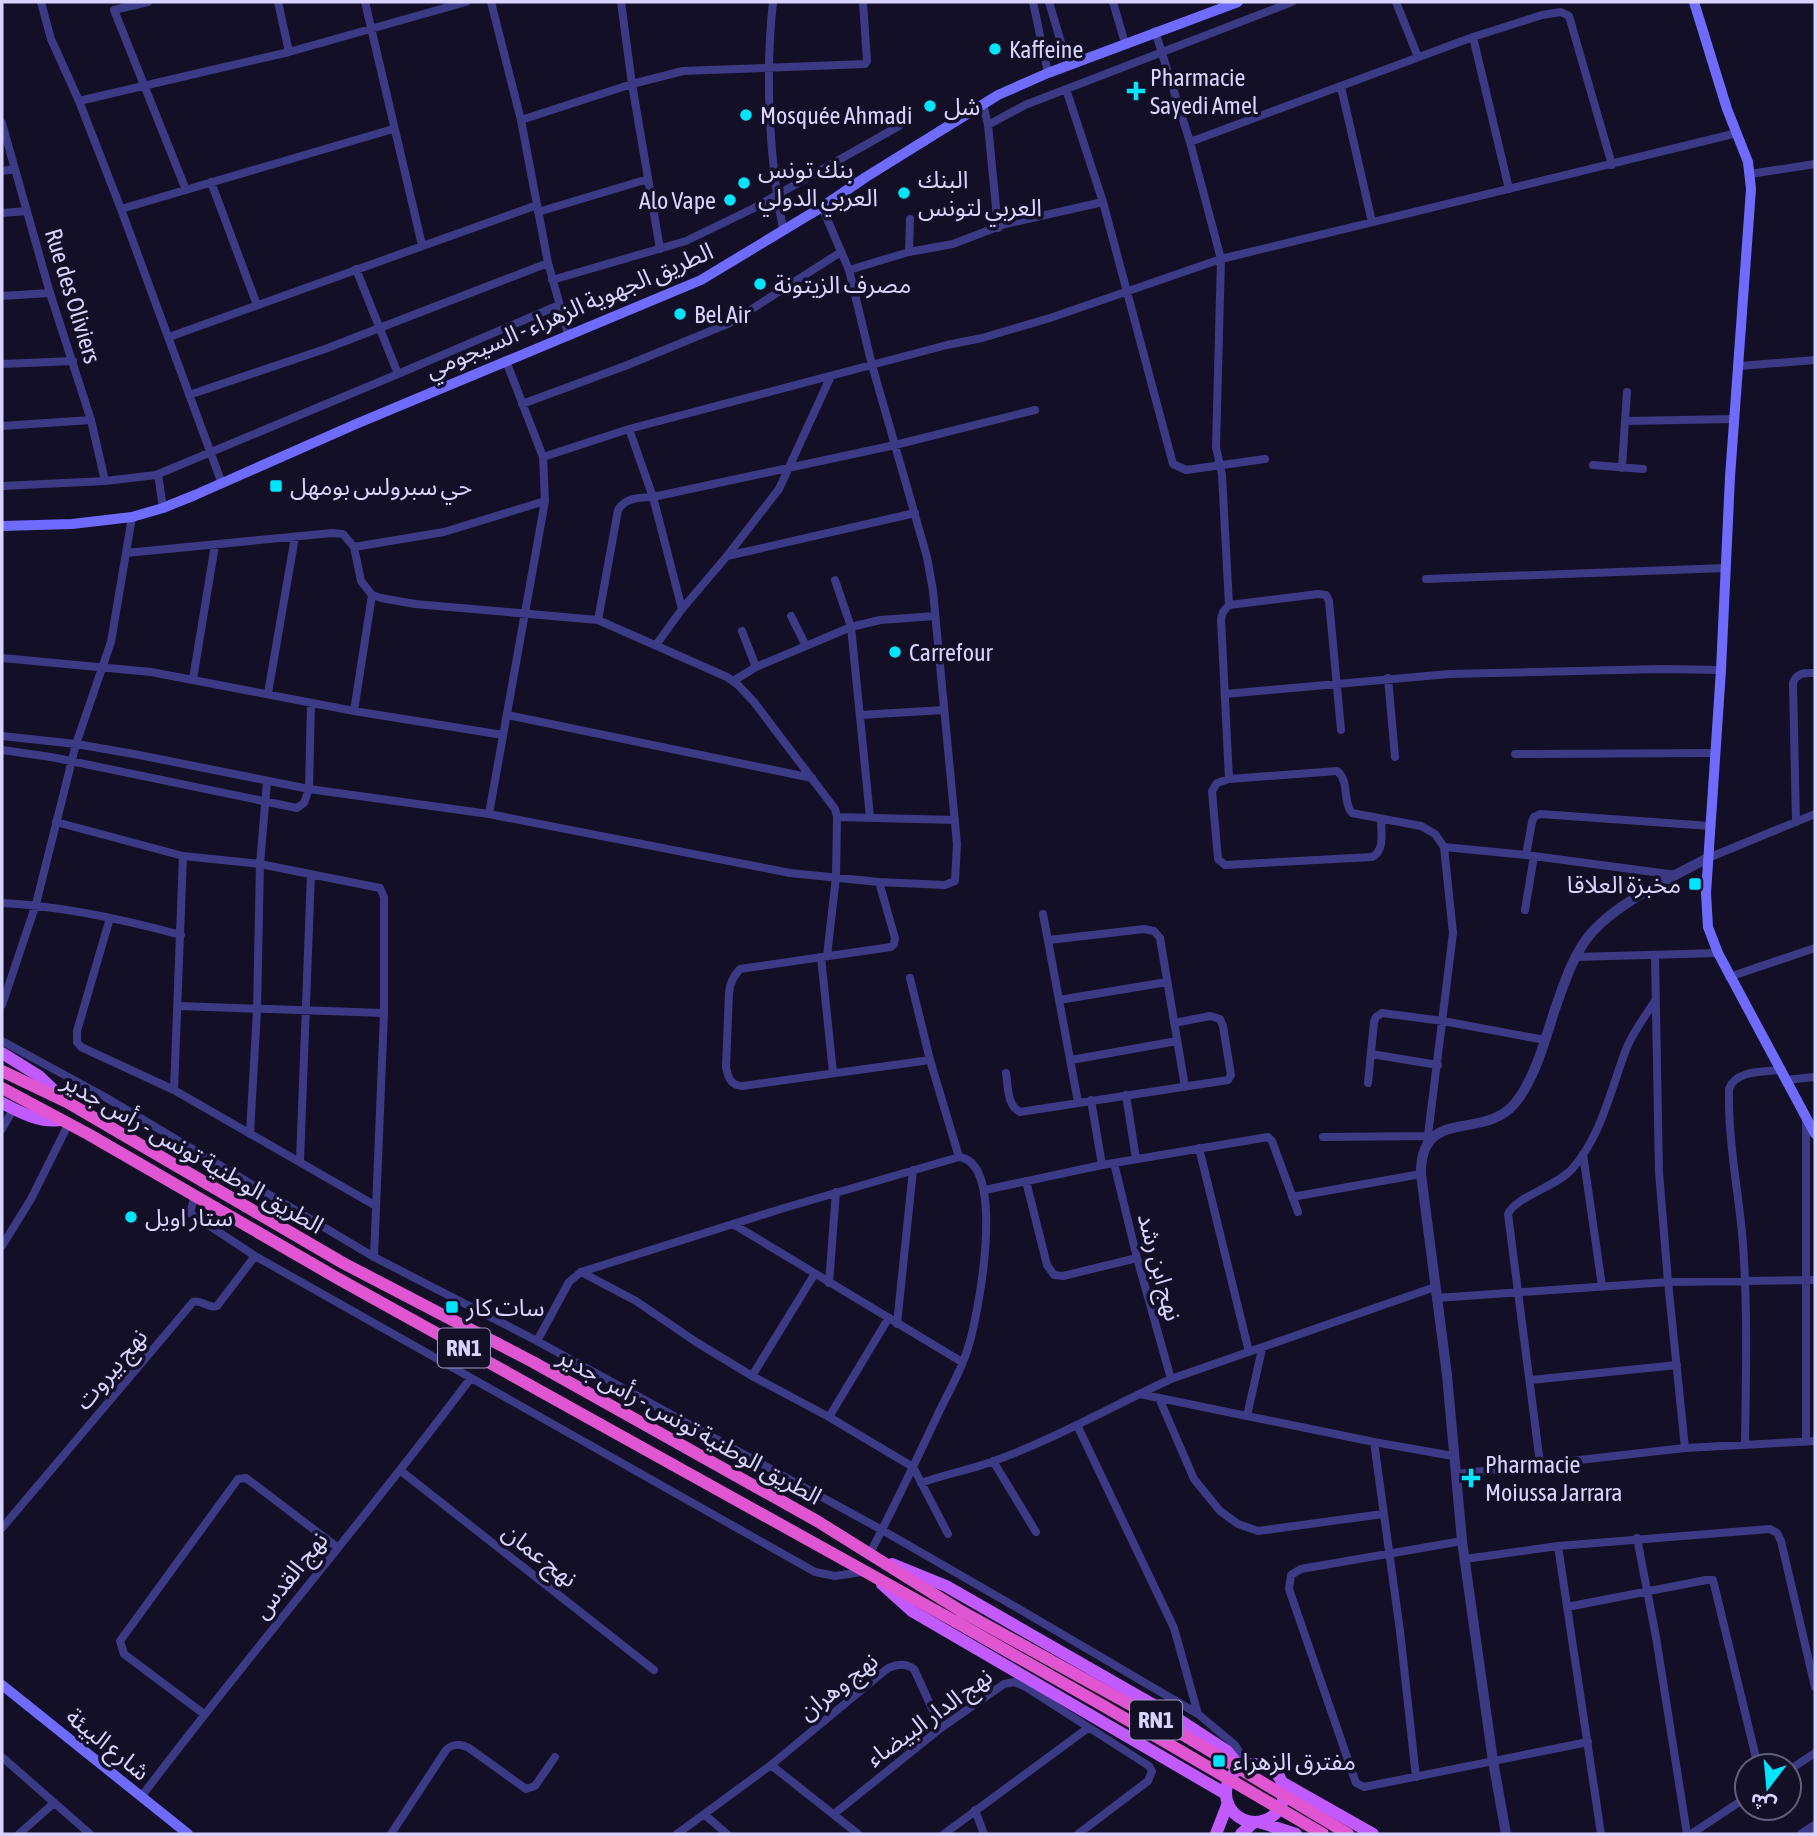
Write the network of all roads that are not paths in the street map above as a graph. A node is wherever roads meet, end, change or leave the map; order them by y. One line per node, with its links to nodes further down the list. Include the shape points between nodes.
1 (41, 2): 32 (street, via 51,39)
2 (148, 2): 17 (street)
3 (278, 2): 23 (street)
4 (365, 2): 18 (street)
5 (466, 2): 18 (street)
6 (491, 2): 34 (street)
7 (621, 2): 28 (street)
8 (773, 2): 26 (street)
9 (863, 2): 26 (street, via 865,64)
10 (1033, 2): 27 (street)
11 (1049, 2): 25 (street)
12 (1113, 2): 21 (street)
13 (1238, 2): 19 (main road, الطريق الجهوية الزهراء - السيجومي)
14 (1292, 2): 22 (street)
15 (1396, 2): 24 (street)
16 (1694, 2): 39 (main road)
17 (113, 6): 29 (street)
18 (371, 29): 23 (street); 38 (street)
19 (1155, 31): 21 (main road, الطريق الجهوية الزهراء - السيجومي); 22 (street)
20 (1473, 37): 24 (street); 41 (street, via 1542,15 1561,12 1569,16); 48 (street)
21 (1125, 43): 25 (main road, الطريق الجهوية الزهراء - السيجومي)
22 (1162, 51): 31 (street); 40 (street)
23 (289, 52): 29 (street)
24 (1418, 57): 30 (street)
25 (1068, 66): 27 (main road, الطريق الجهوية الزهراء - السيجومي)
26 (769, 68): 28 (street, via 683,71); 50 (street)
27 (1048, 73): 33 (main road, الطريق الجهوية الزهراء - السيجومي)
28 (632, 84): 34 (street); 46 (street)
29 (143, 86): 32 (street); 49 (street)
30 (1341, 87): 40 (street); 58 (street)
31 (1066, 89): 36 (street); 51 (street)
32 (79, 101): 54 (street)
33 (983, 104): 36 (street); 52 (main road, الطريق الجهوية الزهراء - السيجومي)
34 (521, 120): 53 (street)
35 (2, 122): 43 (street, Rue des Oliviers)
36 (988, 125): 59 (street)
37 (899, 126): 50 (street)
38 (393, 129): 47 (street); 61 (street)
39 (1737, 133): 41 (street); 45 (main road)
40 (1189, 142): 65 (street)
41 (1612, 164): 48 (street)
42 (1815, 164): 45 (street)
43 (15, 169): 44 (street); 55 (street, Rue des Oliviers)
44 (2, 171)
45 (1750, 174): 83 (main road)
46 (648, 180): 53 (street); 62 (street)
47 (211, 182): 49 (street); 73 (street)
48 (1509, 189): 58 (street)
49 (186, 190): 54 (street)
50 (776, 195): 60 (street); 62 (street, via 706,232)
51 (1103, 202): 59 (street); 70 (street)
52 (822, 207): 60 (main road, الطريق الجهوية الزهراء - السيجومي); 63 (street)
53 (537, 208): 61 (street); 66 (street)
54 (121, 209): 77 (street)
55 (27, 211): 56 (street); 71 (street, Rue des Oliviers)
56 (2, 213)
57 (910, 219): 64 (street)
58 (1372, 222): 65 (street)
59 (998, 228): 64 (street)
60 (783, 229): 76 (main road, الطريق الجهوية الزهراء - السيجومي, via 701,280)
61 (422, 244): 67 (street)
62 (660, 249): 69 (street)
63 (841, 252): 68 (street); 88 (street, via 730,323)
64 (909, 253): 68 (street)
65 (1221, 259): 70 (street); 99 (street, via 1216,436)
66 (548, 263): 69 (street); 75 (street)
67 (356, 269): 73 (street); 75 (street)
68 (849, 270): 82 (street)
69 (552, 280): 74 (street)
70 (1126, 290): 82 (street, via 1050,318); 99 (street, via 1173,464 1186,470)
71 (50, 293): 72 (street); 79 (street, Rue des Oliviers)
72 (2, 296)
73 (257, 305): 77 (street)
74 (559, 305): 76 (street); 84 (street)
75 (379, 328): 84 (street); 87 (street)
76 (568, 334): 80 (main road, الطريق الجهوية الزهراء - السيجومي)
77 (169, 337): 87 (street)
78 (1815, 360): 83 (street)
79 (73, 361): 81 (street); 91 (street, Rue des Oliviers)
80 (506, 361): 88 (street); 106 (main road, الطريق الجهوية الزهراء - السيجومي)
81 (2, 364)
82 (872, 365): 85 (street); 95 (street)
83 (1739, 366): 90 (main road)
84 (398, 374): 96 (street)
85 (830, 378): 94 (street); 101 (street)
86 (1627, 392): 92 (street)
87 (189, 396): 96 (street)
88 (522, 404): 97 (street)
89 (1035, 410): 95 (street)
90 (1735, 419): 92 (street); 119 (main road)
91 (91, 420): 93 (street); 105 (street, Rue des Oliviers)
92 (1625, 421): 102 (street)
93 (2, 426)
94 (629, 429): 97 (street); 108 (street)
95 (895, 445): 101 (street); 111 (street)
96 (209, 454): 104 (street); 106 (street)
97 (543, 457): 109 (street)
98 (1265, 459): 99 (street)
99 (1220, 464): 123 (street)
100 (1593, 466): 102 (street)
101 (790, 468): 108 (street); 118 (street)
102 (1622, 468): 103 (street)
103 (1643, 469)
104 (158, 474): 105 (street); 110 (street)
105 (105, 481): 107 (street)
106 (221, 481): 110 (main road, الطريق الجهوية الزهراء - السيجومي)
107 (2, 486)
108 (653, 496): 124 (street); 128 (street, via 631,498 618,510)
109 (545, 500): 116 (street, via 444,532); 125 (street)
110 (163, 508): 112 (main road, الطريق الجهوية الزهراء - السيجومي)
111 (915, 513): 118 (street); 127 (street, via 931,574)
112 (132, 517): 113 (main road, الطريق الجهوية الزهراء - السيجومي); 117 (street)
113 (2, 526)
114 (295, 537): 115 (street); 116 (street, via 342,534); 142 (street)
115 (215, 545): 117 (street); 139 (street)
116 (354, 547): 122 (street, via 361,581)
117 (126, 553): 134 (street)
118 (727, 556): 124 (street)
119 (1726, 568): 120 (street); 136 (main road)
120 (1426, 579)
121 (835, 580): 129 (street)
122 (372, 595): 125 (street, via 415,604); 146 (street)
123 (1229, 605): 141 (street, via 1326,595); 143 (street, via 1222,619)
124 (682, 609): 131 (street)
125 (526, 612): 128 (street); 147 (street)
126 (792, 616): 132 (street)
127 (935, 617): 129 (street, via 880,620); 145 (street)
128 (598, 620): 131 (street)
129 (851, 627): 132 (street); 148 (street)
130 (742, 631): 135 (street)
131 (656, 645): 140 (street)
132 (806, 646): 135 (street)
133 (2, 658): 134 (street)
134 (104, 666): 139 (street); 152 (street)
135 (756, 667): 140 (street)
136 (1721, 670): 138 (street); 154 (main road)
137 (1815, 673): 170 (street, via 1801,674 1793,683)
138 (1388, 678): 141 (street); 156 (street)
139 (192, 679): 142 (street)
140 (733, 681): 158 (street)
141 (1338, 684): 143 (street); 149 (street)
142 (268, 693): 144 (street)
143 (1225, 694): 159 (street)
144 (311, 702): 146 (street); 161 (street)
145 (944, 710): 148 (street); 168 (street)
146 (354, 711): 150 (street)
147 (507, 715): 150 (street); 158 (street)
148 (860, 715): 166 (street)
149 (1341, 730)
150 (503, 735): 163 (street)
151 (2, 736): 152 (street)
152 (76, 744): 157 (street); 160 (street)
153 (2, 750): 157 (street)
154 (1716, 753): 155 (street); 171 (main road)
155 (1515, 754)
156 (1395, 757)
157 (71, 761): 162 (street); 169 (street)
158 (812, 778): 165 (street)
159 (1229, 779): 167 (street, via 1337,771 1344,778 1349,811); 167 (street, via 1214,785 1212,793 1218,859 1225,865 1372,856 1380,849)
160 (267, 782): 161 (street); 162 (street)
161 (309, 789): 162 (street, via 297,808); 163 (street)
162 (264, 803): 176 (street)
163 (489, 814): 179 (street, via 749,866)
164 (1815, 814): 170 (street)
165 (837, 817): 166 (street); 179 (street)
166 (870, 817): 168 (street)
167 (1381, 819): 172 (street, via 1421,826 1435,834)
168 (955, 820): 180 (street, via 957,874 953,883)
169 (56, 822): 174 (street); 182 (street)
170 (1796, 822): 175 (street)
171 (1710, 825): 173 (street, via 1540,814 1531,824); 175 (main road)
172 (1444, 848): 173 (street); 203 (street, via 1453,933)
173 (1530, 855): 178 (street); 183 (street)
174 (183, 856): 176 (street); 186 (street)
175 (1708, 858): 178 (street); 189 (main road, via 1707,919)
176 (260, 864): 177 (street); 201 (street)
177 (311, 874): 200 (street); 202 (street, via 383,891)
178 (1676, 875): 192 (street, via 1603,922)
179 (836, 877): 180 (street); 191 (street)
180 (879, 882): 191 (street, via 894,944)
181 (2, 903): 182 (street)
182 (36, 904): 185 (street); 198 (street)
183 (1525, 911)
184 (1043, 914): 187 (street)
185 (110, 918): 186 (street); 221 (street, via 77,1042)
186 (181, 935): 199 (street)
187 (1049, 940): 195 (street, via 1149,929 1160,938); 196 (street)
188 (1815, 948): 193 (street)
189 (1718, 953): 190 (street); 193 (main road)
190 (1656, 956): 192 (street); 197 (street)
191 (824, 957): 214 (street); 214 (street, via 736,974 730,983 726,1067 730,1081 742,1086)
192 (1575, 957): 205 (street)
193 (1729, 977): 216 (main road)
194 (910, 978): 210 (street)
195 (1167, 982): 196 (street); 204 (street)
196 (1059, 1000): 211 (street)
197 (1655, 1001): 235 (street, via 1628,1045 1595,1136); 258 (street, via 1658,1159)
198 (2, 1004)
199 (179, 1006): 201 (street); 221 (street)
200 (306, 1009): 201 (street); 202 (street); 238 (street)
201 (257, 1010): 230 (street)
202 (384, 1013): 248 (street)
203 (1443, 1021): 205 (street); 209 (street, via 1382,1013 1374,1022); 212 (street)
204 (1174, 1023): 207 (street); 219 (street, via 1218,1017 1226,1038 1228,1080)
205 (1545, 1040): 233 (street, via 1526,1086 1505,1114 1447,1129)
206 (2, 1041): 253 (street)
207 (1177, 1041): 211 (street); 219 (street)
208 (2, 1053): 224 (main road, via 39,1076)
209 (1371, 1054): 212 (street); 218 (street)
210 (930, 1060): 214 (street); 236 (street)
211 (1071, 1060): 225 (street)
212 (1438, 1065): 233 (street)
213 (2, 1071): 224 (highway, الطريق الوطنية تونس - رأس جدير / RN1)
214 (833, 1073)
215 (1006, 1073): 225 (street, via 1010,1101 1017,1111)
216 (1783, 1075): 217 (street); 227 (main road); 259 (street, via 1737,1077 1729,1089)
217 (1815, 1077)
218 (1368, 1083)
219 (1185, 1087): 222 (street)
220 (2, 1088): 228 (highway, الطريق الوطنية تونس - رأس جدير / RN1)
221 (174, 1090): 230 (street)
222 (1126, 1095): 223 (street); 237 (street)
223 (1090, 1100): 225 (street); 240 (street)
224 (66, 1102): 299 (highway, الطريق الوطنية تونس - رأس جدير / RN1, via 342,1263 533,1362)
225 (1078, 1102)
226 (8, 1105): 228 (main road, via 32,1117); 229 (street)
227 (1806, 1118): 231 (main road); 257 (street)
228 (63, 1122): 246 (highway, الطريق الوطنية تونس - رأس جدير / RN1); 251 (street, via 31,1199)
229 (2, 1129)
230 (250, 1134): 238 (street)
231 (1815, 1134)
232 (1322, 1137): 233 (street)
233 (1428, 1139): 242 (street)
234 (1199, 1148): 237 (street); 247 (street, via 1270,1138); 267 (street)
235 (1583, 1154): 261 (street); 263 (street, via 1560,1181 1524,1198 1508,1214)
236 (959, 1157): 241 (street); 244 (street, via 972,1163)
237 (1136, 1159): 239 (street)
238 (300, 1161): 248 (street)
239 (1114, 1163): 240 (street); 254 (street, نهج ابن رشد)
240 (1102, 1165): 243 (street)
241 (912, 1170): 245 (street); 264 (street)
242 (1421, 1174): 247 (street); 262 (street)
243 (1026, 1181): 244 (street); 254 (street, via 1051,1273 1063,1276)
244 (985, 1190): 268 (street, via 983,1264 975,1322)
245 (836, 1192): 250 (street); 260 (street)
246 (195, 1195): 252 (street, via 190,1213); 302 (highway, الطريق الوطنية تونس - رأس جدير / RN1)
247 (1292, 1197): 249 (street)
248 (376, 1206): 253 (street)
249 (1298, 1212)
250 (733, 1224): 255 (street); 256 (street)
251 (2, 1246)
252 (255, 1256): 271 (street); 291 (street, نهج بيروت, via 217,1306 193,1302)
253 (374, 1257): 265 (street)
254 (1137, 1258): 272 (street, نهج ابن رشد)
255 (582, 1272): 265 (street, via 569,1282); 270 (street)
256 (814, 1275): 260 (street); 270 (street)
257 (1810, 1280): 259 (street); 279 (street)
258 (1668, 1282): 259 (street); 261 (street); 269 (street)
259 (1744, 1282): 281 (street)
260 (829, 1283): 264 (street)
261 (1602, 1286): 263 (street)
262 (1436, 1292): 263 (street); 266 (street); 283 (street)
263 (1518, 1292): 273 (street)
264 (892, 1322): 268 (street); 277 (street)
265 (537, 1340): 292 (street)
266 (1262, 1349): 267 (street); 276 (street)
267 (1249, 1352): 272 (street)
268 (962, 1362): 286 (street)
269 (1678, 1365): 273 (street); 282 (street)
270 (752, 1376): 277 (street)
271 (470, 1379): 287 (street, نهج القدس); 302 (street, via 815,1572 835,1576)
272 (1171, 1380): 274 (street)
273 (1531, 1380): 285 (street)
274 (1139, 1394): 275 (street); 278 (street)
275 (1159, 1398): 276 (street); 290 (street, via 1194,1479 1237,1524 1258,1531)
276 (1247, 1416): 280 (street)
277 (829, 1417): 286 (street)
278 (1077, 1425): 284 (street); 310 (street, via 1174,1628)
279 (1811, 1441): 281 (street)
280 (1374, 1442): 283 (street); 290 (street)
281 (1745, 1445): 282 (street)
282 (1685, 1448): 285 (street)
283 (1453, 1456): 288 (street)
284 (993, 1461): 289 (street); 293 (street)
285 (1540, 1463): 288 (street)
286 (913, 1467): 289 (street); 292 (street)
287 (401, 1471): 298 (street, نهج القدس); 306 (street, نهج عمان)
288 (1456, 1474): 296 (street)
289 (921, 1483): 294 (street)
290 (1383, 1514): 300 (street)
291 (2, 1528)
292 (882, 1530): 299 (street); 310 (street)
293 (1036, 1532)
294 (948, 1534)
295 (1637, 1538): 297 (street); 303 (street); 307 (street, via 1762,1529 1777,1533)
296 (1462, 1541): 300 (street); 301 (street)
297 (1558, 1546): 301 (street); 304 (street)
298 (337, 1547): 309 (street, نهج القدس); 309 (street, via 246,1478 238,1479 120,1641 124,1654)
299 (874, 1555): 305 (highway, الطريق الوطنية تونس - رأس جدير / RN1); 319 (main road, via 946,1587 1178,1719)
300 (1388, 1555): 320 (street); 320 (street, via 1301,1569 1293,1572 1288,1584 1356,1783 1364,1787)
301 (1465, 1559): 317 (street)
302 (868, 1573): 305 (highway, الطريق الوطنية تونس - رأس جدير / RN1); 323 (main road, via 912,1611)
303 (1647, 1592): 304 (street); 314 (street, via 1713,1580); 349 (street)
304 (1567, 1607): 313 (street)
305 (959, 1616): 344 (highway, الطريق الوطنية تونس - رأس جدير / RN1, bridge); 345 (highway, الطريق الوطنية تونس - رأس جدير / RN1, bridge, via 1167,1725)
306 (654, 1670)
307 (1814, 1681)
308 (2, 1685): 322 (main road, شارع البيئة)
309 (204, 1714): 322 (street, نهج القدس)
310 (1198, 1714): 319 (street, via 1235,1745)
311 (941, 1728): 312 (street, نهج الدار البيضاء, via 1009,1682 1024,1686); 318 (street, نهج وهران, via 914,1669 898,1664); 327 (street, نهج الدار البيضاء)
312 (1088, 1728): 326 (street); 340 (street, نهج الدار البيضاء, via 1149,1766 1151,1775)
313 (1588, 1742): 317 (street); 348 (street)
314 (1755, 1752)
315 (2, 1757): 324 (street)
316 (555, 1757): 334 (street, via 535,1786 526,1789 468,1748 453,1745)
317 (1493, 1760): 320 (street); 347 (street)
318 (771, 1765): 327 (street); 328 (street)
319 (1244, 1766): 321 (main road, via 1269,1767); 323 (main road, via 1230,1779)
320 (1416, 1777)
321 (1283, 1783): 329 (main road, via 1283,1804 1277,1813); 346 (main road)
322 (141, 1797): 333 (main road, شارع البيئة)
323 (1227, 1799): 329 (main road, via 1238,1816); 341 (main road)
324 (54, 1803): 331 (street); 332 (street)
325 (1733, 1806): 349 (street)
326 (975, 1810): 338 (street); 339 (street)
327 (834, 1814): 337 (street)
328 (705, 1815): 335 (street); 336 (street)
329 (1256, 1822): 342 (main road); 343 (main road)
330 (1815, 1826): 350 (street)
331 (19, 1834)
332 (90, 1834)
333 (188, 1834)
334 (391, 1834)
335 (677, 1834)
336 (727, 1834)
337 (858, 1834)
338 (944, 1834)
339 (984, 1834)
340 (1078, 1834)
341 (1216, 1834)
342 (1241, 1834)
343 (1296, 1834)
344 (1323, 1834)
345 (1348, 1834)
346 (1373, 1834)
347 (1506, 1834)
348 (1601, 1834)
349 (1689, 1834)
350 (1802, 1834)

